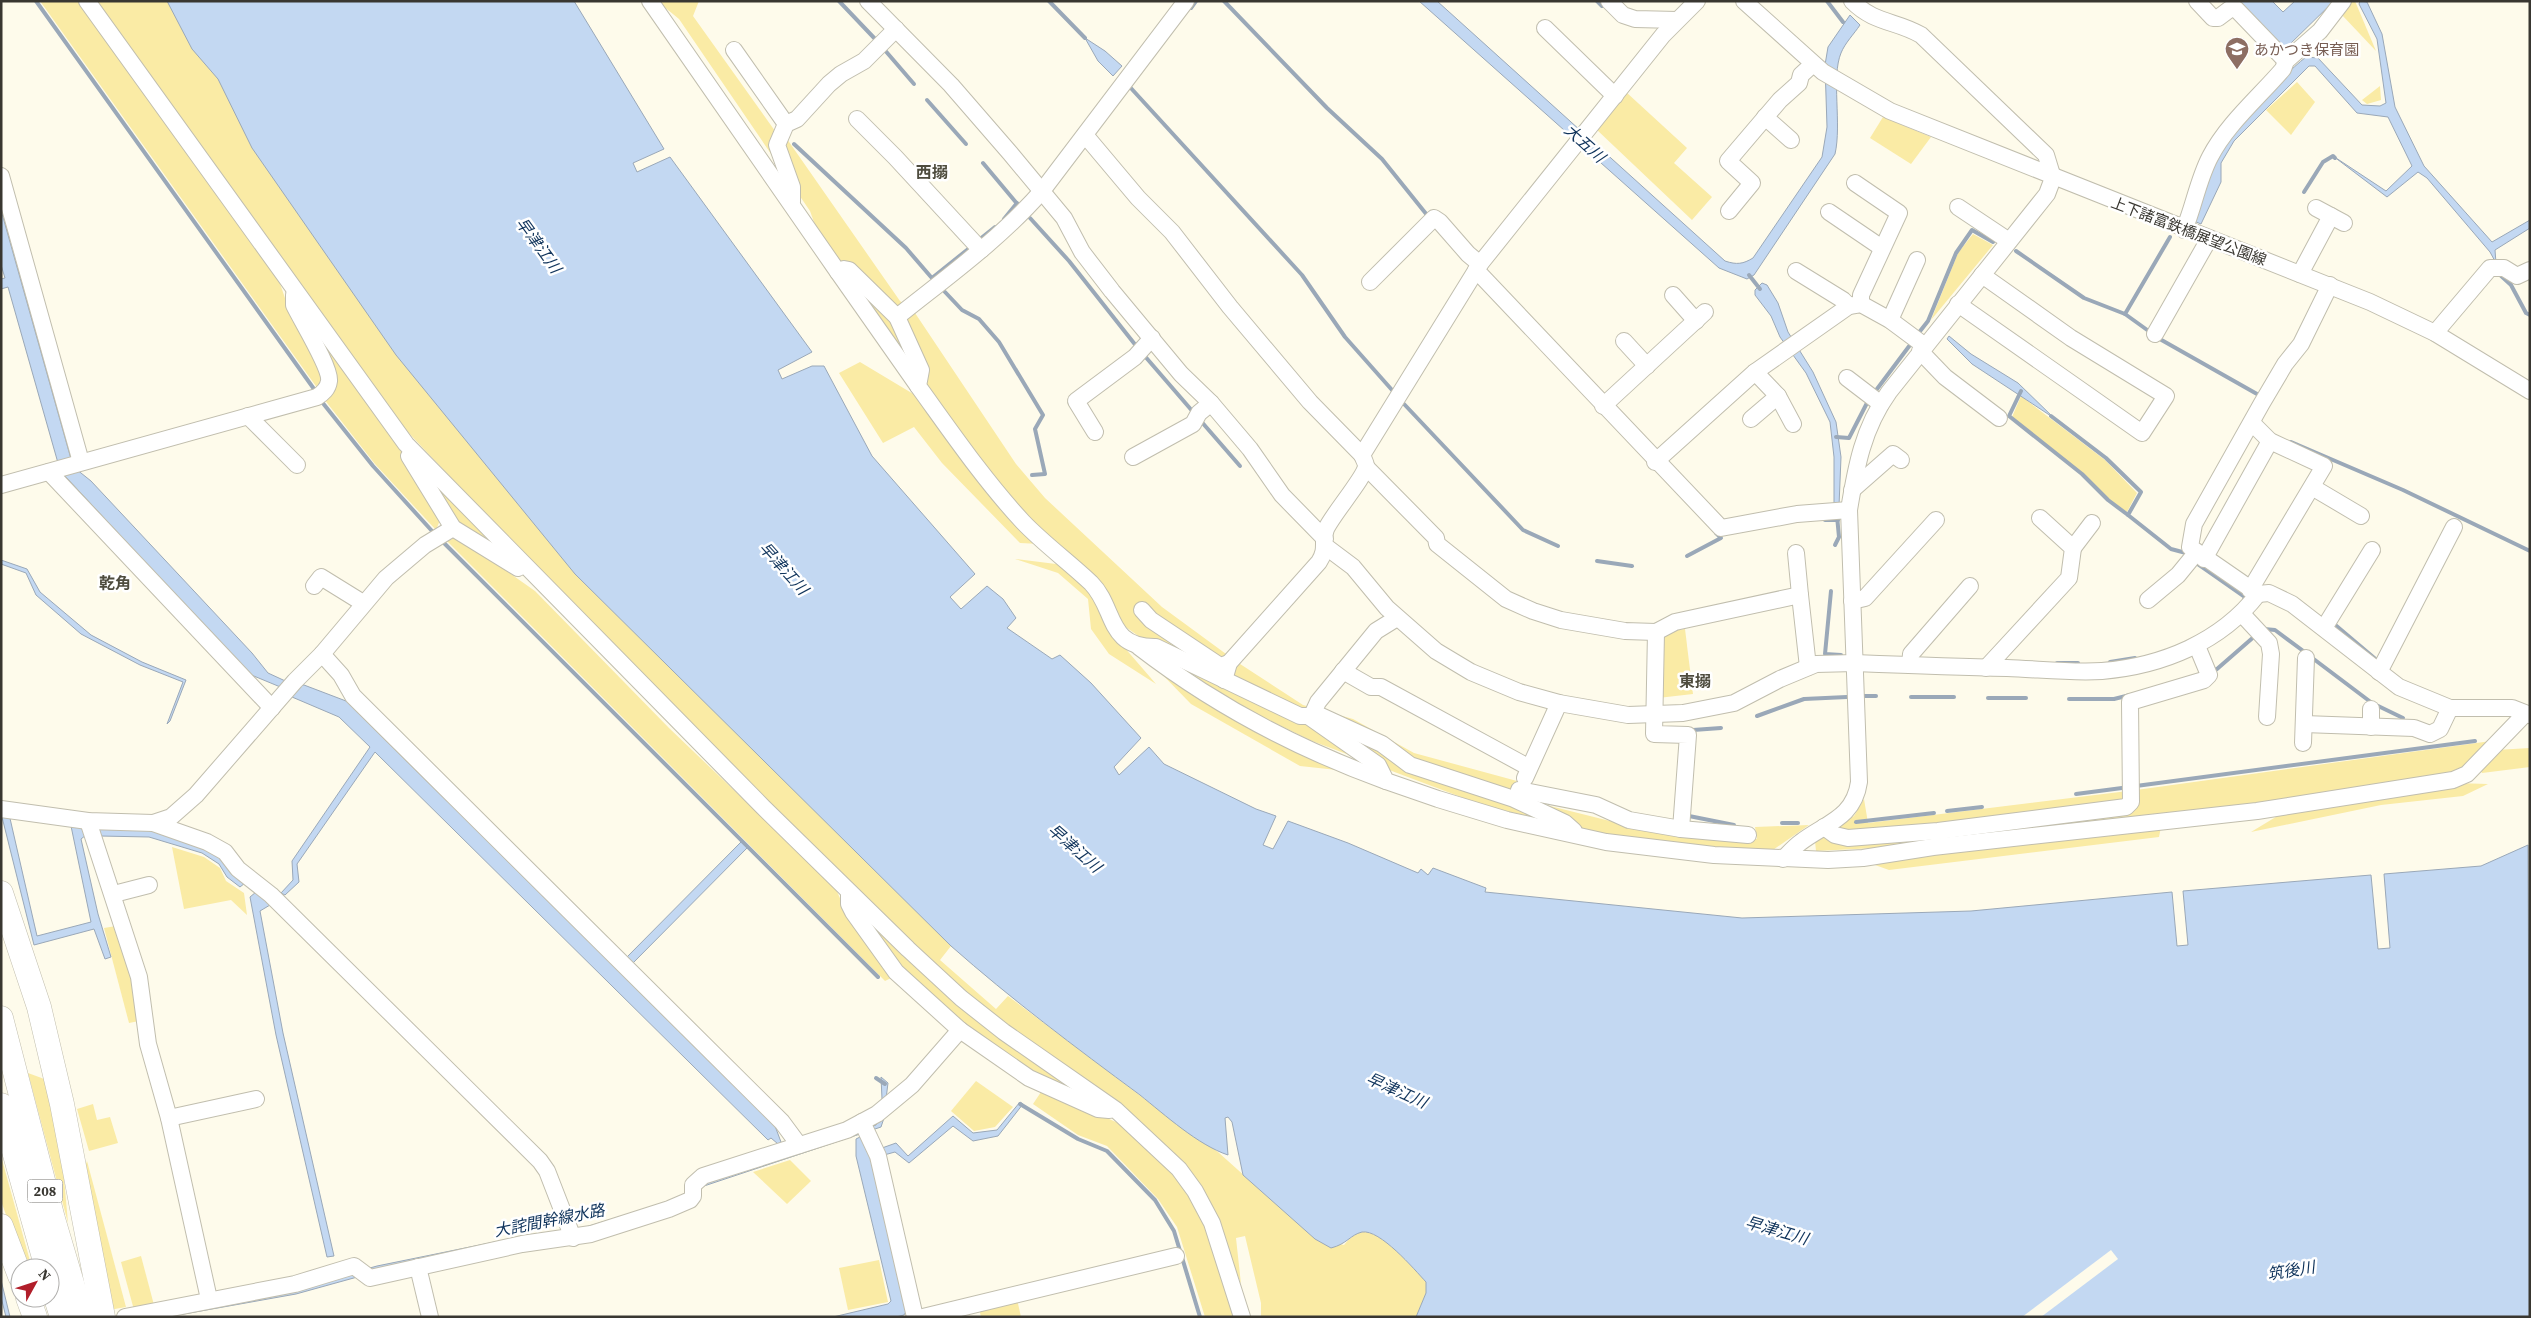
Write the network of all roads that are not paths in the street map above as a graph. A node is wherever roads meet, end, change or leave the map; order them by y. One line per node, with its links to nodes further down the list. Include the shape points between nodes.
1 (88, 1): 46 (street)
2 (650, 1): 27 (street)
3 (868, 1): 13 (street)
4 (1186, 1): 21 (street)
5 (1609, 1): 11 (street, via 1623,15 1634,19)
6 (1697, 1): 11 (street)
7 (1744, 1): 16 (street)
8 (2197, 1): 15 (street, via 2213,18 2236,9)
9 (2343, 1): 15 (street, via 2320,31)
10 (1855, 4): 24 (street, via 1871,17 1908,27 1921,35 2046,155)
11 (1677, 20): 17 (street)
12 (1545, 28): 17 (street)
13 (886, 39): 20 (street, via 864,62 829,84 797,119); 26 (street, via 951,86)
14 (734, 50): 20 (street)
15 (2286, 62): 32 (street, via 2210,156)
16 (1818, 68): 18 (street, via 1801,75 1799,82); 24 (street, 上下諸富鉄橋展望公園線, via 1890,111)
17 (1615, 96): 38 (street)
18 (1765, 117): 22 (street); 30 (street, via 1728,161 1752,182)
19 (857, 119): 36 (street)
20 (786, 124): 27 (street, via 777,144 792,187)
21 (1084, 135): 26 (street); 76 (street, via 1172,232 1230,307)
22 (1791, 140)
23 (1, 176): 78 (street)
24 (2054, 178): 32 (street, 上下諸富鉄橋展望公園線); 34 (street, via 2047,194)
25 (1855, 183): 35 (street, via 1899,213)
26 (1042, 191): 36 (street, via 1019,217); 56 (street, via 1064,218 1082,252)
27 (792, 204): 41 (street)
28 (1958, 207): 34 (street)
29 (2316, 208): 42 (street, via 2338,219)
30 (1728, 210)
31 (1829, 212): 35 (street)
32 (2184, 230): 33 (street, 上下諸富鉄橋展望公園線)
33 (2209, 239): 42 (street, 上下諸富鉄橋展望公園線); 53 (street)
34 (2009, 241): 43 (street)
35 (1882, 248): 49 (street)
36 (981, 250): 50 (street)
37 (1917, 260): 51 (street)
38 (1478, 267): 44 (street, via 1434,218); 64 (street); 76 (street)
39 (2530, 270): 52 (street, via 2517,276 2504,268 2490,268)
40 (1796, 271): 49 (street)
41 (838, 272): 50 (street, via 849,270); 60 (street)
42 (2300, 274): 45 (street, 上下諸富鉄橋展望公園線)
43 (1982, 275): 48 (street); 48 (street, via 2071,338 2166,396 2142,433)
44 (1370, 282)
45 (2330, 285): 52 (street, 上下諸富鉄橋展望公園線); 69 (street, via 2301,344 2285,364)
46 (294, 289): 66 (street, via 294,305 327,369 329,381 325,391 317,397); 73 (street)
47 (1673, 295): 57 (street, via 1700,316)
48 (1958, 304): 55 (street)
49 (1855, 305): 51 (street); 58 (street)
50 (897, 317): 60 (street, via 921,370)
51 (1890, 320): 55 (street)
52 (2435, 333): 61 (street, 上下諸富鉄橋展望公園線)
53 (2155, 334)
54 (1624, 341): 57 (street)
55 (1919, 343): 63 (street); 67 (street, via 1945,377)
56 (1145, 346): 65 (street, via 1181,374); 71 (street, via 1076,401)
57 (1646, 366): 64 (street)
58 (1755, 372): 62 (street); 77 (street)
59 (1847, 378): 63 (street)
60 (918, 386): 110 (street, via 978,470 1024,522 1093,585 1110,620 1123,636)
61 (2530, 391)
62 (1778, 396): 68 (street); 70 (street)
63 (1874, 398): 83 (street)
64 (1603, 406): 77 (street)
65 (1202, 411): 74 (street, via 1193,424); 91 (street, via 1250,449 1282,495)
66 (248, 416): 78 (street); 79 (street)
67 (1999, 418)
68 (1751, 419)
69 (2252, 423): 72 (street); 95 (street, via 2194,524 2190,547)
70 (1793, 424)
71 (1095, 432)
72 (2270, 440): 82 (street, via 2324,466); 95 (street)
73 (406, 444): 90 (street, via 409,455); 96 (street)
74 (1133, 457)
75 (1902, 460): 83 (street, via 1893,454)
76 (1364, 461): 91 (street, via 1363,474 1325,531); 108 (street, via 1436,538 1437,544 1506,599 1561,620 1626,631)
77 (1655, 462): 84 (street, via 1720,528 1797,514)
78 (79, 463): 80 (street)
79 (297, 465)
80 (53, 471): 81 (street); 122 (street)
81 (1, 485)
82 (2312, 487): 85 (street); 99 (street)
83 (1852, 490): 84 (street)
84 (1840, 511): 102 (street)
85 (2361, 516)
86 (2040, 518): 92 (street)
87 (1936, 520): 102 (street, via 1865,598)
88 (2092, 523): 92 (street)
89 (2454, 527): 118 (street)
90 (453, 528): 96 (street); 103 (street, via 424,544)
91 (1325, 542): 106 (street, via 1354,566); 114 (street, via 1325,553 1319,562)
92 (2073, 548): 116 (street, via 2069,578)
93 (2372, 550): 107 (street)
94 (1796, 553): 100 (street)
95 (2196, 558): 99 (street); 101 (street)
96 (538, 580): 145 (street)
97 (314, 586): 103 (street, via 321,577)
98 (1970, 586): 113 (street)
99 (2254, 592): 105 (street); 107 (street, via 2269,593)
100 (1800, 595): 108 (street, via 1675,622); 117 (street)
101 (2148, 600)
102 (1852, 601): 115 (street)
103 (363, 602): 111 (street)
104 (1142, 610): 114 (street, via 1151,620 1220,666)
105 (2242, 614): 109 (street); 128 (street, via 2269,643)
106 (1397, 618): 119 (street, via 1376,632); 121 (street, via 1436,651 1471,672 1519,692)
107 (2328, 622): 118 (street)
108 (1656, 632): 125 (street)
109 (2197, 646): 116 (street, via 2157,660 2103,671); 138 (street, via 2209,671 2204,680 2130,702 2131,802 2126,807 1848,838)
110 (1139, 647): 120 (street, via 1156,647); 133 (street, via 1173,673 1228,707 1316,752)
111 (322, 654): 122 (street); 156 (street, via 341,675 353,696 782,1122)
112 (2306, 658): 129 (street)
113 (1910, 659): 115 (street); 116 (street)
114 (1229, 663): 120 (street)
115 (1855, 663): 117 (street); 138 (street, via 1857,795 1844,813)
116 (1990, 663)
117 (1808, 667): 125 (street, via 1734,702 1683,713)
118 (2381, 667): 123 (street, via 2399,686)
119 (1343, 670): 126 (street); 132 (street, via 1371,687 1381,687)
120 (1224, 680): 126 (street, via 1300,716)
121 (1560, 704): 125 (street, via 1628,715); 132 (street, via 1534,762)
122 (272, 708): 137 (street, via 181,810)
123 (2450, 708): 127 (street, via 2512,708); 130 (street, via 2440,729 2430,734 2414,728)
124 (2371, 709): 130 (street)
125 (1656, 714): 139 (street, via 1654,734 1688,735)
126 (1310, 715): 133 (street, via 1378,765); 134 (street, via 1382,744 1410,765)
127 (2527, 715): 142 (street, via 2467,774 2453,780 2257,810 1862,858)
128 (2267, 717)
129 (2304, 724): 130 (street); 131 (street)
130 (2371, 726)
131 (2303, 742)
132 (1528, 767): 134 (street)
133 (1386, 781): 141 (street, via 1507,820)
134 (1517, 794): 139 (street, via 1596,805 1629,820); 141 (street)
135 (1, 809): 136 (street)
136 (88, 821): 137 (street); 146 (street)
137 (153, 823): 158 (street, via 207,842 225,852 238,869 271,895 540,1161)
138 (1824, 827): 142 (street, via 1800,842)
139 (1681, 829): 140 (street)
140 (1748, 835)
141 (1582, 837): 142 (street, via 1714,855)
142 (1783, 859)
143 (149, 885): 146 (street)
144 (1, 893): 149 (highway, via 39,1007)
145 (850, 893): 148 (street, via 849,904 853,912 896,972); 153 (street, via 961,998)
146 (114, 894): 154 (street, via 139,977 148,1044)
147 (1, 1018): 150 (highway, 208)
148 (960, 1030): 153 (street, via 1029,1078 1098,1109); 155 (street, via 912,1085)
149 (48, 1049): 150 (highway); 165 (highway, via 62,1104)
150 (16, 1059): 164 (highway, 208, via 53,1219)
151 (256, 1099): 154 (street)
152 (1, 1105): 161 (highway, 208)
153 (1116, 1110): 170 (street, via 1179,1169 1195,1191 1212,1223)
154 (169, 1118): 163 (street)
155 (865, 1127): 156 (street); 168 (street, via 878,1156)
156 (799, 1145): 158 (street, via 703,1176 690,1200 669,1209 591,1234)
157 (1, 1226): 160 (highway)
158 (571, 1232): 162 (street)
159 (1176, 1256): 169 (street)
160 (13, 1258)
161 (44, 1258)
162 (418, 1267): 163 (street, via 370,1278 354,1266 295,1284); 167 (street)
163 (209, 1299): 166 (street)
164 (82, 1317)
165 (103, 1317)
166 (125, 1317)
167 (430, 1317)
168 (915, 1317)
169 (923, 1317)
170 (1242, 1317)

